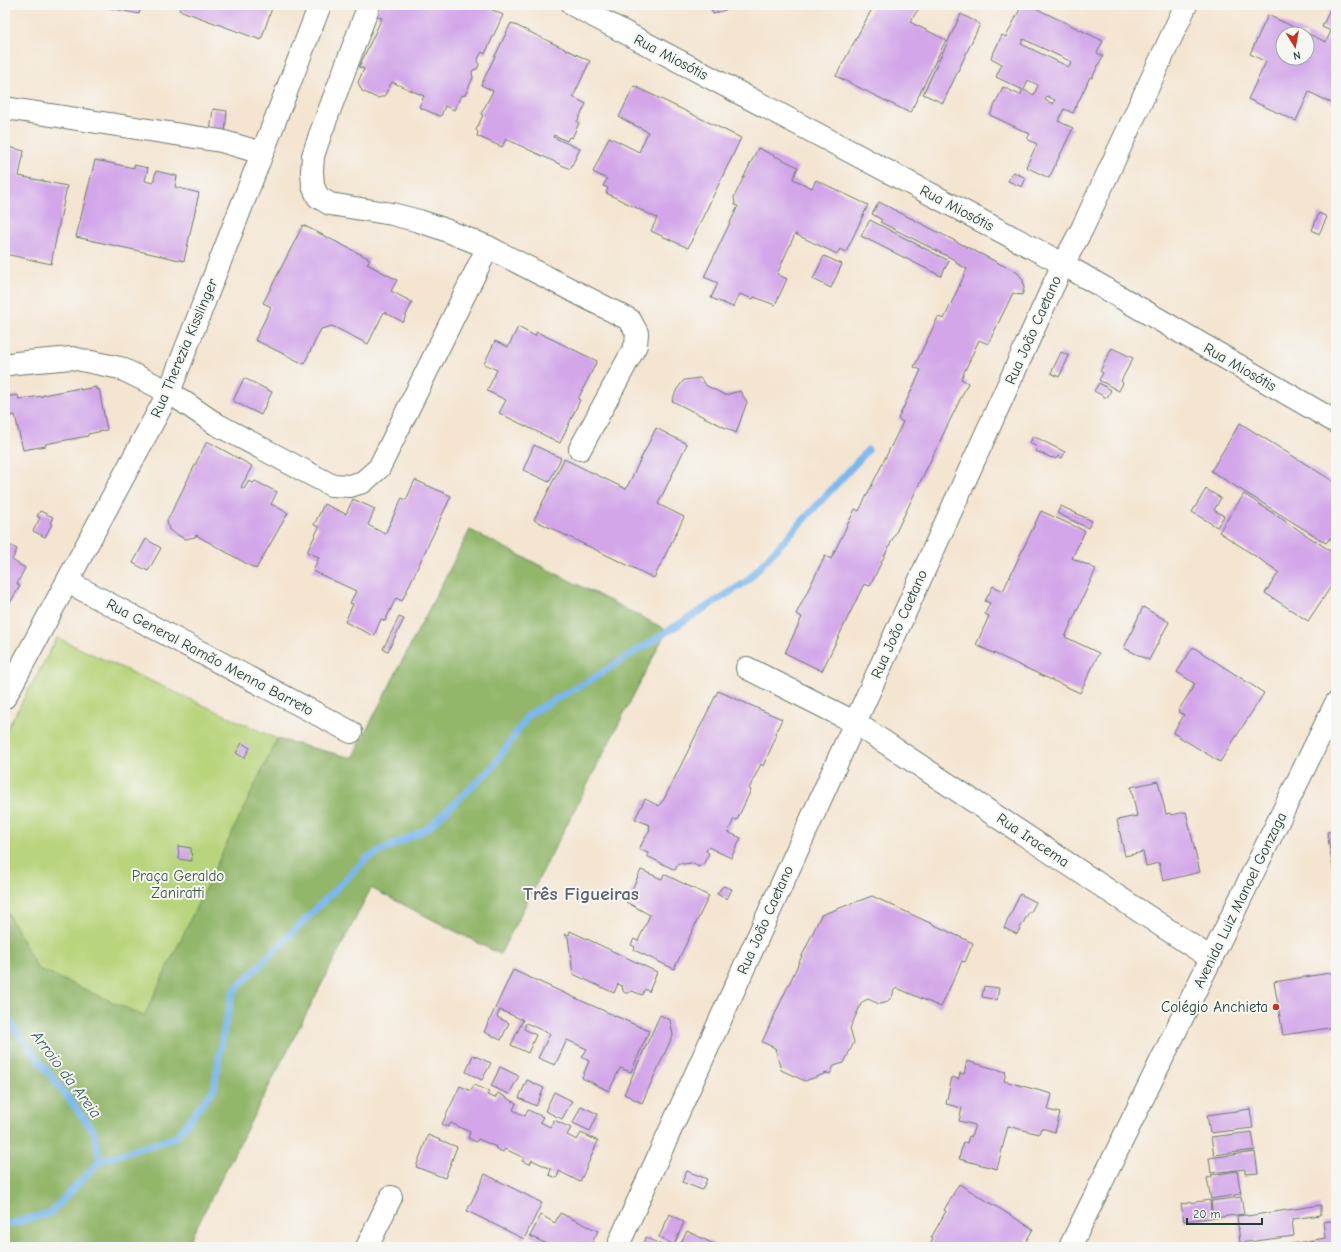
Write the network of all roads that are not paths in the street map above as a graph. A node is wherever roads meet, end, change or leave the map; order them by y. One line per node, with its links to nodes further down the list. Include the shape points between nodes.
1 (320, 5): 6 (street, Rua Therezia Kisslinger)
2 (369, 5): 7 (street, via 314,156 313,186 318,197 330,204 419,221)
3 (573, 5): 8 (street, Rua Miosótis)
4 (1186, 5): 8 (street, Rua João Caetano)
5 (5, 108): 6 (street, via 221,141)
6 (262, 153): 10 (street, Rua Therezia Kisslinger)
7 (488, 247): 10 (street, via 379,468 363,482 350,486 331,485 216,424); 12 (street, via 630,320 637,333 636,345)
8 (1063, 264): 11 (street, Rua Miosótis); 17 (street, Rua João Caetano)
9 (5, 365): 10 (street, via 72,358 120,368)
10 (169, 392): 13 (street, Rua Therezia Kisslinger)
11 (1336, 422)
12 (580, 449)
13 (68, 582): 15 (street, Rua Therezia Kisslinger); 18 (street, Rua General Ramão Menna Barreto)
14 (747, 668): 17 (street, Rua Iracema)
15 (5, 697)
16 (1334, 713): 19 (street, Avenida Luiz Manoel Gonzaga)
17 (854, 722): 19 (street, Rua Iracema); 22 (street, Rua João Caetano, via 620,1241)
18 (352, 732)
19 (1212, 959): 23 (street, Avenida Luiz Manoel Gonzaga)
20 (392, 1197): 21 (street)
21 (367, 1247)
22 (621, 1247)
23 (1070, 1247)

